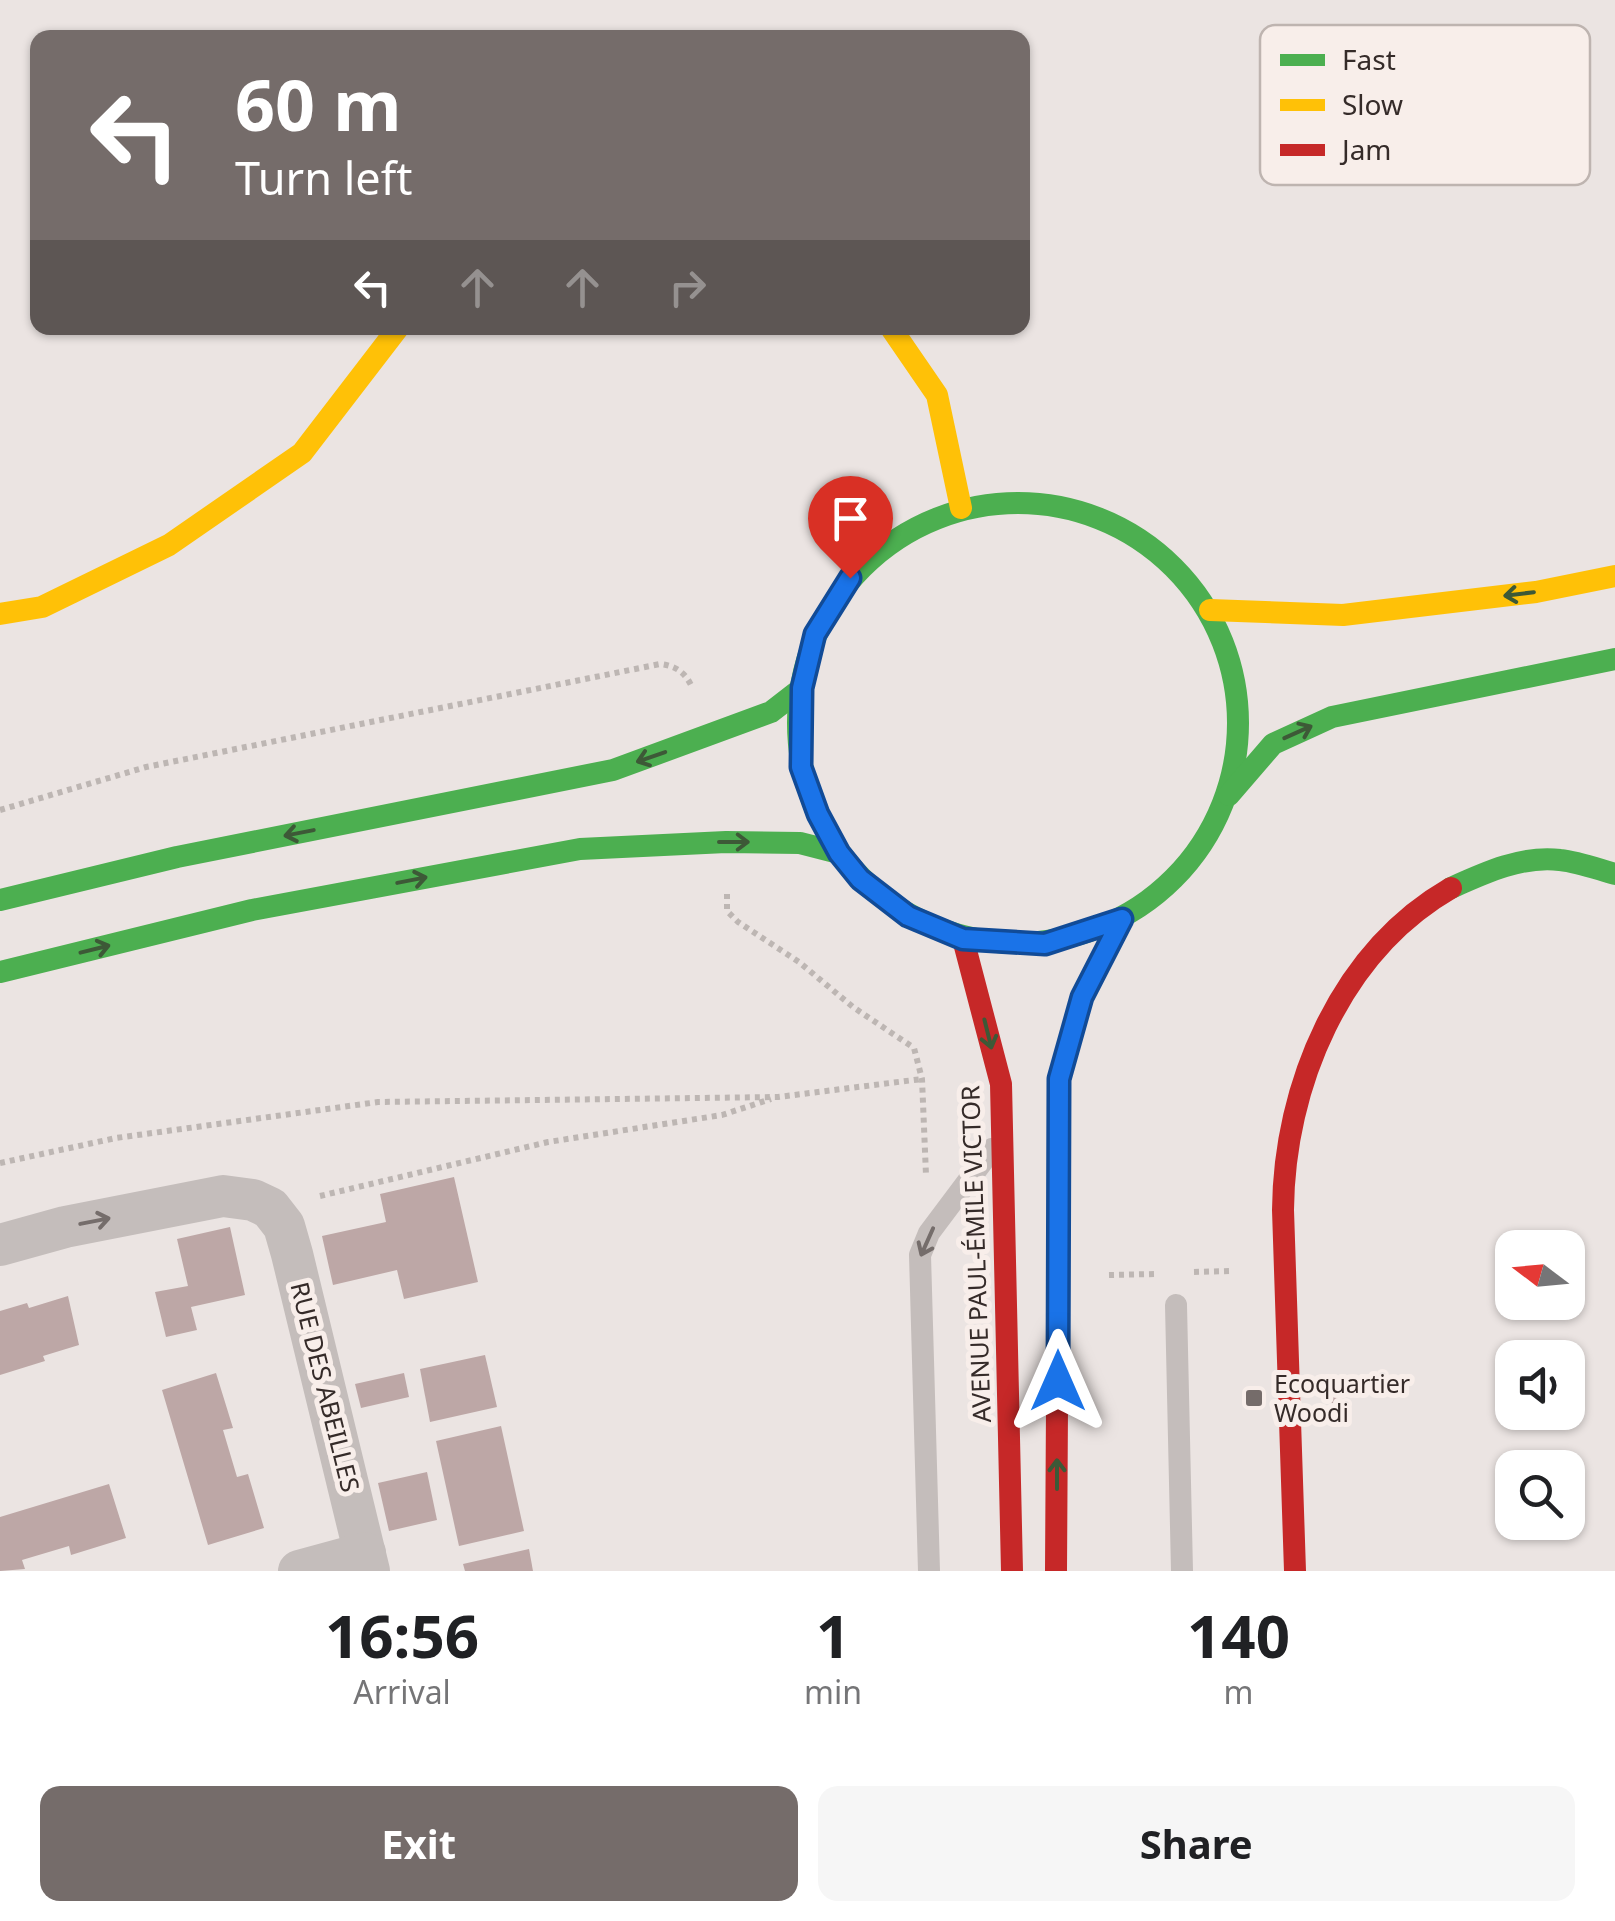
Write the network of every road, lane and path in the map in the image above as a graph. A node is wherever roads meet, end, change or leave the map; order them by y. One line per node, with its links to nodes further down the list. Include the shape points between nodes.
1 (393, 335): 6 (main road, via 302,453 169,544 42,607)
2 (896, 335): 3 (main road, via 937,395)
3 (961, 508): 5 (main road, via 1032,501 1103,517 1164,555); 8 (main road, via 900,535 850,578 815,634)
4 (1615, 576): 5 (main road, one-way to 5, via 1343,615)
5 (1210, 610): 10 (main road, via 1234,670 1240,734)
6 (0, 614)
7 (1615, 659): 10 (main road, one-way to 7, via 1273,744 1332,717)
8 (802, 688): 12 (main road, via 801,767); 15 (main road, one-way to 15, via 771,712 613,770 178,857)
9 (694, 691): 11 (path, via 686,675 660,664 146,767)
10 (1228, 797): 16 (main road, via 1187,868)
11 (0, 810)
12 (839, 853): 17 (main road, via 860,879 908,916); 18 (main road, one-way to 12, via 252,910 580,849 800,843)
13 (1615, 874): 33 (main road, via 1551,859 1494,869 1426,903 1391,933 1332,1015 1295,1102 1285,1156)
14 (727, 879): 19 (path, via 727,911 914,1048)
15 (0, 900)
16 (1122, 919): 17 (main road, via 1045,944); 31 (main road, one-way to 16, via 1059,1079 1082,997)
17 (963, 939): 21 (main road, AVENUE PAUL-ÉMILE VICTOR, one-way to 21, via 1000,1084)
18 (0, 972)
19 (922, 1078): 20 (path); 24 (path)
20 (778, 1096): 22 (path, via 378,1102 116,1138); 23 (path, via 722,1114 548,1142)
21 (1003, 1134): 24 (lane); 30 (main road, AVENUE PAUL-ÉMILE VICTOR)
22 (0, 1163)
23 (270, 1208): 25 (street, one-way to 23, via 223,1196); 27 (street, RUE DES ABEILLES, via 292,1254)
24 (929, 1233): 29 (lane, one-way to 29, via 920,1256)
25 (0, 1245)
26 (1176, 1305): 32 (lane)
27 (367, 1562): 28 (street)
28 (299, 1571)
29 (929, 1571)
30 (1012, 1571)
31 (1056, 1571)
32 (1182, 1571)
33 (1295, 1571)

